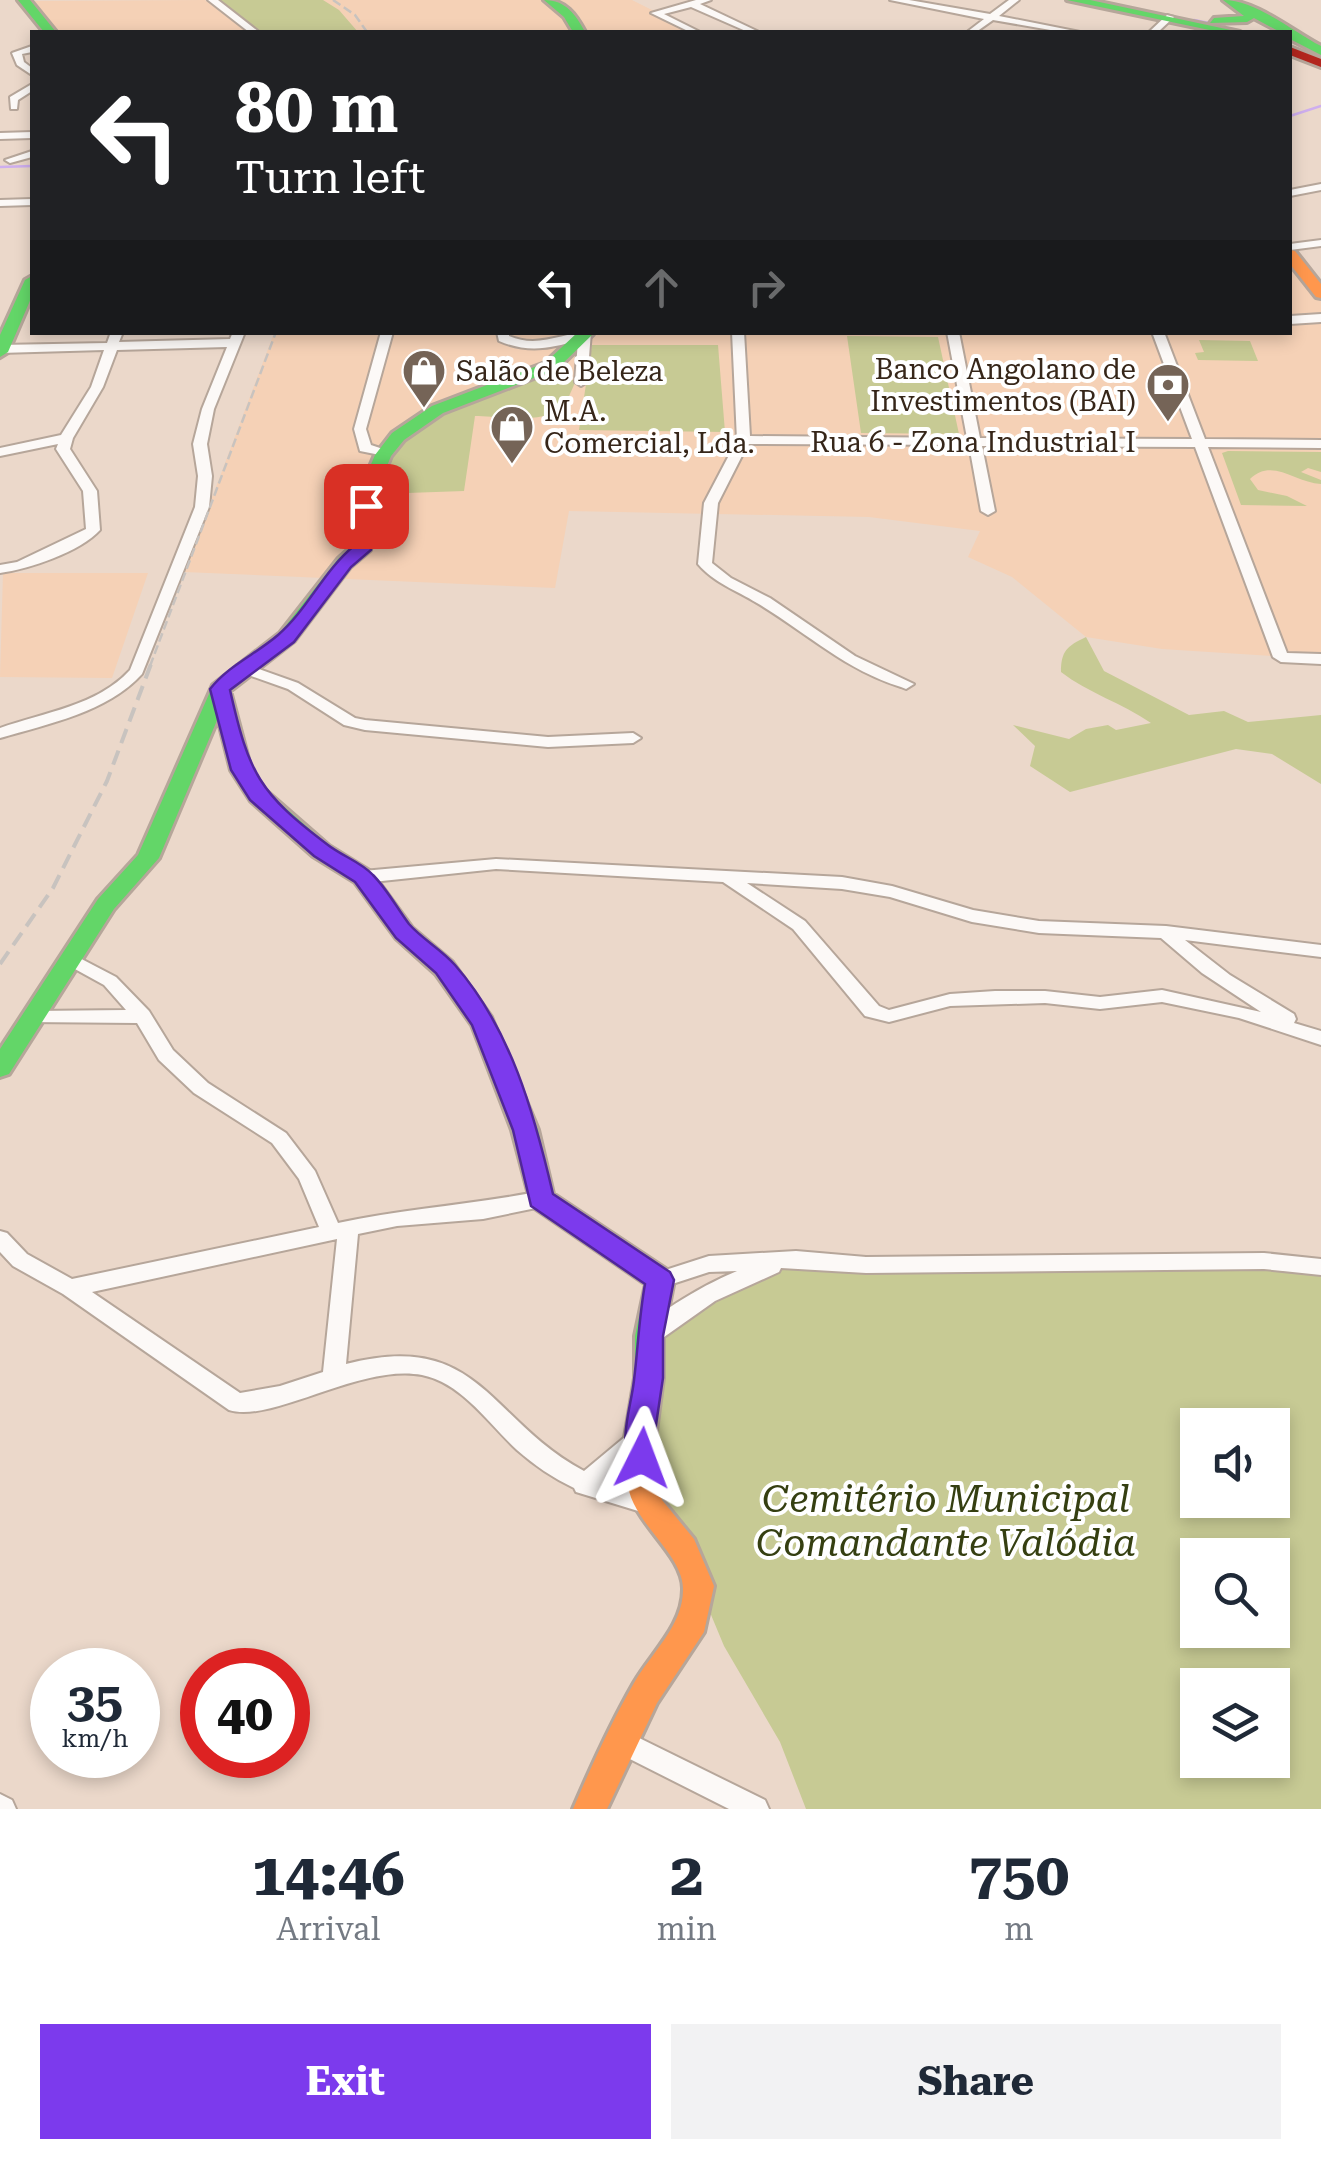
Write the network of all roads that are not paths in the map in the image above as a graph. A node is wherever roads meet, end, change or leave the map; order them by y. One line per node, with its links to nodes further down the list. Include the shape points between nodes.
1 (24, 0): 14 (street)
2 (212, 0): 15 (street)
3 (550, 0): 16 (street)
4 (708, 0): 9 (street)
5 (894, 0): 11 (street)
6 (1015, 0): 11 (street)
7 (1072, 0): 13 (street)
8 (1098, 0): 13 (street)
9 (692, 4): 17 (street, via 655,13); 18 (street)
10 (1236, 4): 12 (street, via 1247,19); 23 (street)
11 (992, 18): 19 (street); 20 (street)
12 (1206, 20): 13 (street); 22 (street)
13 (1166, 21): 21 (street)
14 (48, 30)
15 (251, 30)
16 (578, 30)
17 (692, 30)
18 (750, 30)
19 (974, 30)
20 (1052, 30)
21 (1222, 30)
22 (1246, 30)
23 (1284, 30)
24 (1292, 35): 28 (street)
25 (1292, 44): 28 (street)
26 (30, 50): 29 (street, via 17,54)
27 (1292, 51): 28 (street)
28 (1321, 53)
29 (30, 70)
30 (30, 88): 32 (street, via 13,98)
31 (0, 107): 32 (street)
32 (22, 118)
33 (30, 135): 34 (street)
34 (0, 136)
35 (30, 155): 36 (street)
36 (10, 160)
37 (1321, 187): 38 (street)
38 (1292, 193)
39 (30, 202): 40 (street)
40 (0, 204)
41 (1321, 243): 42 (street)
42 (1292, 247)
43 (1292, 257): 45 (street)
44 (30, 284): 59 (street)
45 (1321, 294)
46 (1321, 318): 47 (street)
47 (1292, 320)
48 (115, 335): 58 (street)
49 (386, 335): 67 (street, via 360,430 365,448)
50 (503, 335): 51 (street, via 539,348)
51 (582, 335)
52 (584, 335): 67 (street, via 548,369 435,414)
53 (585, 335): 60 (street)
54 (738, 335): 62 (street)
55 (954, 335): 63 (street)
56 (1159, 335): 64 (street)
57 (237, 338): 58 (street); 74 (street, via 200,444 202,507 137,671 106,697)
58 (111, 349): 59 (street); 61 (street)
59 (0, 350)
60 (581, 382)
61 (66, 438): 66 (street); 69 (street, via 64,452 90,491 93,530)
62 (744, 440): 63 (street, Rua 6 - Zona Industrial I); 72 (street, via 712,503 705,564 857,667)
63 (974, 442): 64 (street, Rua 6 - Zona Industrial I); 68 (street)
64 (1200, 444): 65 (street, Rua 6 - Zona Industrial I); 70 (street, via 1281,658)
65 (1321, 444)
66 (0, 452)
67 (385, 452): 71 (street, via 366,506 364,546 287,638)
68 (988, 511)
69 (0, 569)
70 (1321, 659)
71 (242, 668): 73 (street); 75 (street, via 365,725 548,742)
72 (906, 684)
73 (220, 689): 77 (street, via 242,770 258,796); 80 (street, via 148,858 106,904)
74 (0, 732)
75 (633, 738)
76 (724, 876): 77 (street, via 496,864); 78 (street, via 842,883 1039,927); 83 (street, via 800,925 872,1012 889,1016 995,997 1100,1003 1162,996)
77 (363, 877): 85 (street, via 484,1023 526,1130)
78 (1166, 932): 79 (street); 83 (street, via 1213,974)
79 (1321, 951)
80 (70, 960): 81 (street, via 110,981); 82 (street)
81 (142, 1016): 82 (street); 86 (street, via 166,1055 200,1088 279,1138)
82 (34, 1018): 84 (street)
83 (1315, 1035)
84 (0, 1068)
85 (541, 1199): 86 (street); 90 (street)
86 (340, 1231): 91 (street); 93 (street)
87 (0, 1239): 91 (street, via 20,1260)
88 (796, 1259): 89 (street, via 866,1265 1264,1262); 90 (street, via 709,1264); 92 (street, via 734,1278)
89 (1321, 1268)
90 (660, 1280): 92 (street)
91 (70, 1288): 93 (street, via 236,1402 261,1401)
92 (649, 1336): 94 (street)
93 (334, 1375): 95 (street, via 406,1364 433,1368 466,1384 538,1454)
94 (640, 1438): 95 (street); 96 (street)
95 (584, 1485): 96 (street)
96 (648, 1504): 97 (street, via 683,1549 699,1586 693,1622 646,1692)
97 (625, 1743): 98 (street); 99 (street)
98 (590, 1809)
99 (756, 1809)

